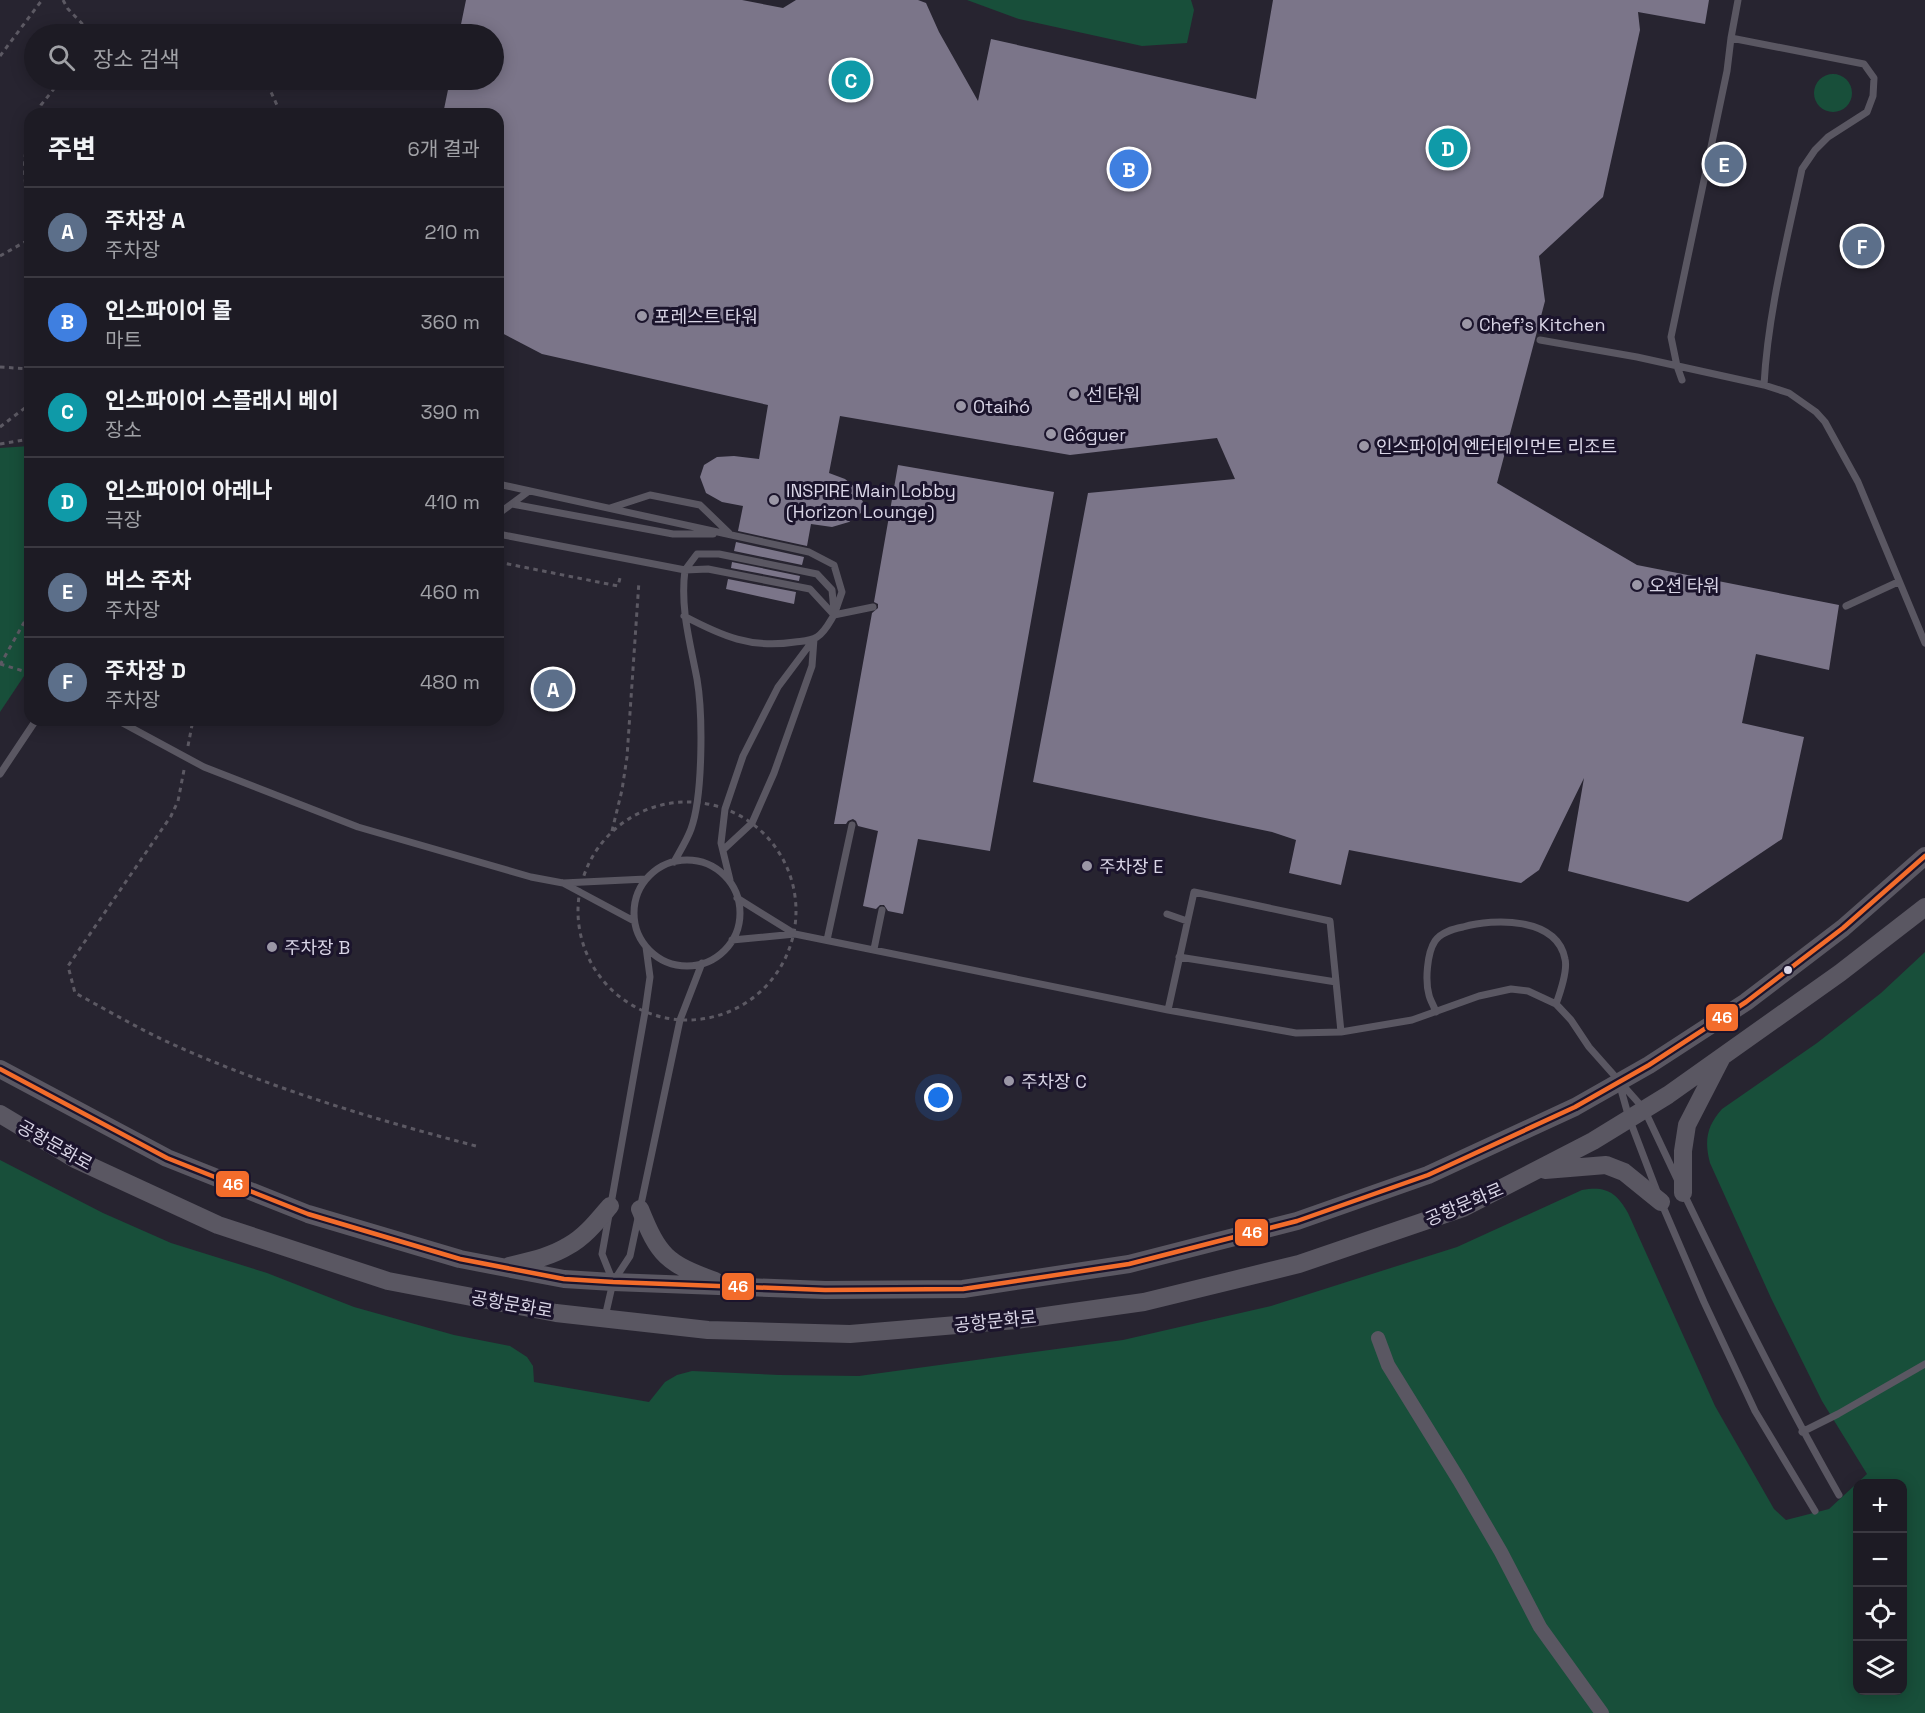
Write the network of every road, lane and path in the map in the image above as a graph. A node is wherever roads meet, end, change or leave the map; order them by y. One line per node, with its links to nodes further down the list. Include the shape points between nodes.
1 (42, 0): 6 (path)
2 (63, 0): 4 (path)
3 (1738, 0): 5 (lane)
4 (82, 24)
5 (1731, 38): 14 (lane, via 1671,337); 18 (lane, via 1864,64 1874,78 1867,112 1827,137 1802,169 1772,314)
6 (0, 56)
7 (53, 90): 9 (path)
8 (269, 90): 10 (path)
9 (40, 108)
10 (278, 108)
11 (24, 242): 12 (path)
12 (0, 256)
13 (1540, 340): 14 (lane)
14 (1677, 366): 17 (lane); 18 (lane)
15 (0, 367): 16 (path)
16 (24, 369)
17 (1682, 380)
18 (1764, 385): 34 (lane, via 1789,393 1825,422 1857,482)
19 (24, 409): 20 (path)
20 (0, 427)
21 (24, 440): 22 (path)
22 (0, 444)
23 (504, 485): 24 (lane)
24 (529, 491): 25 (lane); 26 (lane)
25 (512, 504): 27 (lane); 28 (lane, via 673,534)
26 (609, 508): 28 (lane); 28 (lane, via 650,495 700,505)
27 (504, 510)
28 (730, 534): 37 (lane, via 809,552 834,565 842,592)
29 (504, 535): 31 (lane)
30 (504, 563): 32 (path, via 618,586)
31 (685, 570): 37 (lane, via 708,569 810,589); 37 (lane, via 697,554 719,554 817,574 832,590); 38 (lane)
32 (620, 578)
33 (639, 581): 53 (path, via 627,757)
34 (1898, 582): 35 (lane); 41 (lane)
35 (1846, 606)
36 (873, 607): 37 (lane)
37 (834, 615): 40 (lane, via 824,633)
38 (684, 616): 40 (lane, via 720,635 753,643); 49 (lane, via 697,682 700,723)
39 (24, 622): 42 (path)
40 (814, 639): 50 (lane, via 778,687 743,756); 51 (lane, via 812,666)
41 (1925, 643)
42 (0, 664): 43 (path)
43 (24, 671)
44 (32, 726): 48 (lane)
45 (128, 726): 47 (lane)
46 (192, 726): 47 (path)
47 (186, 758): 59 (lane, via 358,827); 87 (path, via 178,801 171,816 68,966 75,993 171,1043 274,1086)
48 (0, 774)
49 (696, 802): 50 (path); 53 (path, via 650,808); 56 (lane, via 691,829)
50 (725, 808): 51 (path); 54 (lane)
51 (752, 823): 54 (lane); 68 (path, via 775,845 790,872 797,903)
52 (852, 825): 70 (lane)
53 (611, 832): 58 (path, via 597,849)
54 (723, 850): 60 (lane)
55 (1925, 856): 84 (street, 공항문화로, via 1843,928 1746,1002)
56 (674, 862): 57 (lane); 60 (lane, via 706,864)
57 (646, 879): 58 (lane); 66 (lane, via 638,892)
58 (582, 881): 59 (lane); 61 (path)
59 (562, 883): 61 (lane)
60 (730, 883): 62 (lane)
61 (579, 892): 66 (lane); 78 (path, via 581,938 591,962 614,992)
62 (737, 898): 68 (lane); 69 (lane, via 740,912)
63 (1925, 907): 82 (street, 공항문화로)
64 (882, 910): 72 (lane)
65 (1167, 914): 67 (lane)
66 (634, 921): 71 (lane)
67 (1187, 921): 73 (lane); 75 (lane, via 1194,892 1330,921)
68 (795, 934): 69 (lane); 70 (lane); 80 (path, via 782,966 752,999 711,1018)
69 (732, 940): 74 (lane, via 724,950)
70 (828, 940): 72 (lane)
71 (646, 947): 74 (lane, via 672,964); 78 (lane, via 650,977)
72 (874, 949): 77 (lane)
73 (1179, 957): 75 (lane); 77 (lane)
74 (702, 963): 80 (lane)
75 (1336, 982): 81 (lane)
76 (1556, 1004): 79 (lane, via 1528,991 1511,989); 79 (lane, via 1566,960 1556,939 1533,927 1507,921 1448,930 1436,939 1428,955 1428,994); 84 (lane)
77 (1168, 1010): 81 (lane, via 1296,1033)
78 (645, 1012): 80 (path); 91 (lane)
79 (1436, 1012): 81 (lane)
80 (680, 1020): 92 (lane)
81 (1341, 1032)
82 (1722, 1056): 86 (street, 공항문화로); 89 (street, via 1687,1125)
83 (0, 1069): 93 (street, 공항문화로, via 167,1158 221,1180 308,1214 460,1259)
84 (1620, 1083): 86 (lane); 86 (lane); 95 (street, 공항문화로, via 1428,1175 1297,1221 1129,1264 963,1288)
85 (0, 1114): 96 (street, 공항문화로, via 75,1159 230,1228 388,1281)
86 (1636, 1114): 88 (street, 공항문화로); 89 (lane); 90 (lane)
87 (476, 1146)
88 (1535, 1171): 90 (street, via 1606,1165 1624,1172); 96 (street, 공항문화로, via 1463,1208 1299,1264 1144,1302 1016,1320 850,1334 708,1330)
89 (1683, 1193): 99 (lane)
90 (1661, 1202): 101 (lane, via 1755,1412)
91 (610, 1206): 93 (street, via 569,1246); 94 (lane, via 602,1254)
92 (640, 1209): 94 (lane, via 630,1256); 95 (street, via 665,1256 682,1269)
93 (502, 1267): 94 (street, 공항문화로, via 564,1279)
94 (613, 1282): 95 (street, 공항문화로); 96 (lane)
95 (730, 1287)
96 (605, 1319)
97 (1378, 1338): 102 (street, via 1388,1365 1501,1552 1540,1627)
98 (1925, 1364): 99 (lane)
99 (1802, 1432): 100 (lane)
100 (1839, 1496)
101 (1815, 1511)
102 (1602, 1713)

